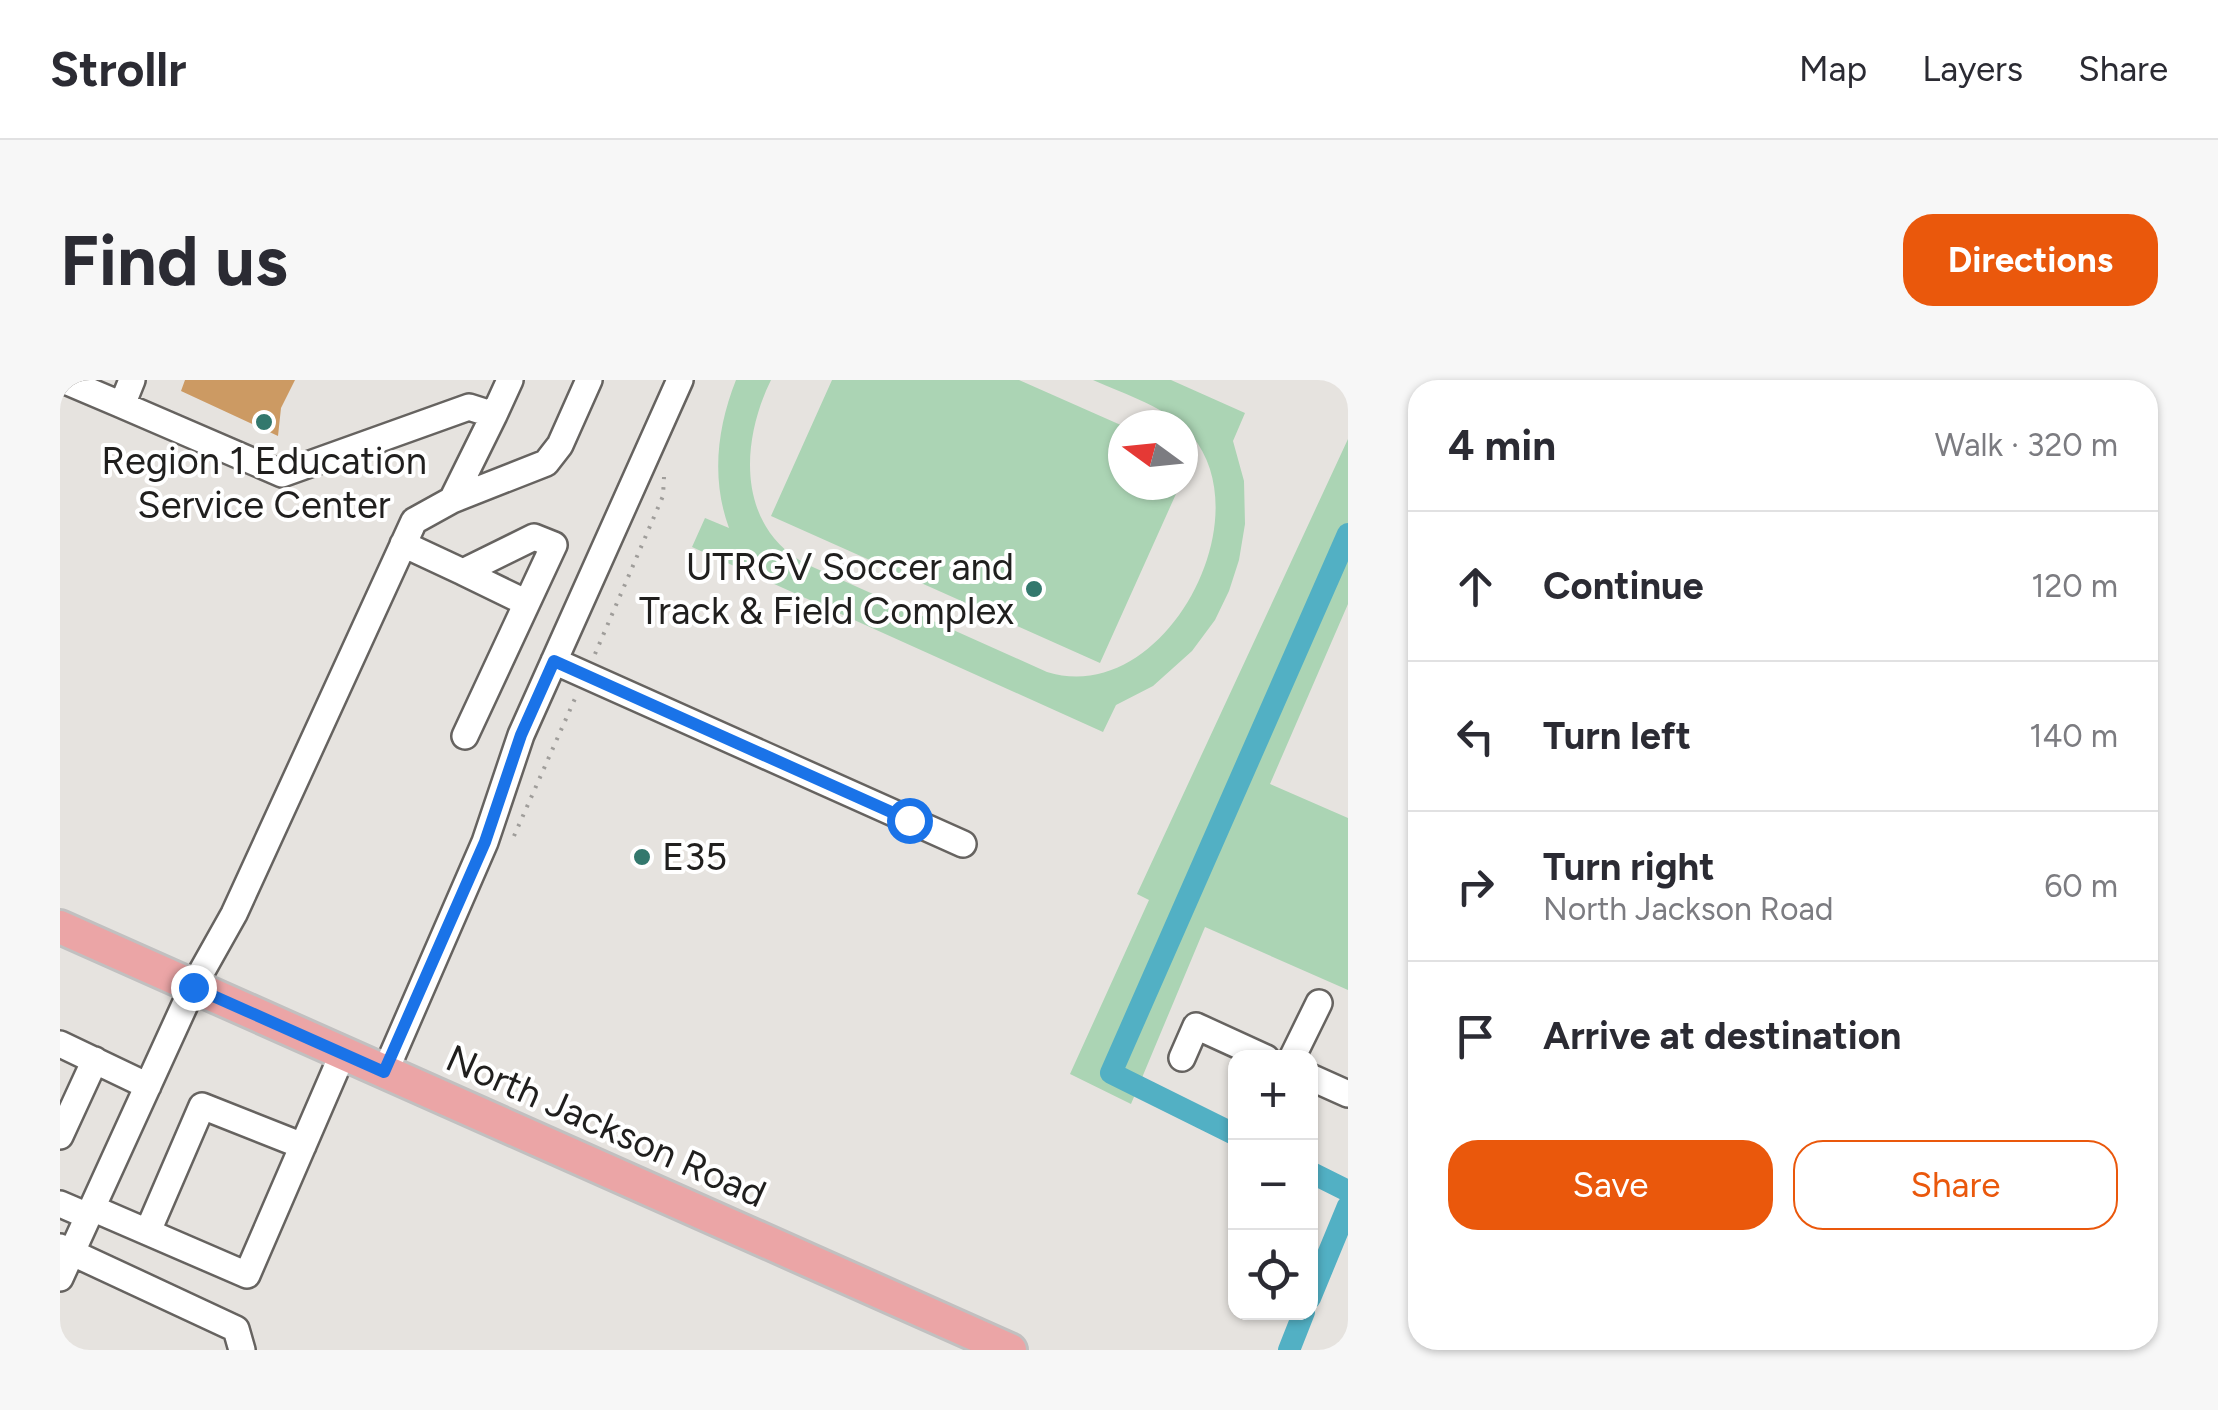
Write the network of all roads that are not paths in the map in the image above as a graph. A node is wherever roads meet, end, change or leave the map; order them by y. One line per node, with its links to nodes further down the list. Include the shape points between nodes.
1 (63, 380): 6 (street)
2 (132, 380): 6 (street)
3 (509, 380): 7 (street)
4 (589, 380): 8 (street, via 546,464)
5 (680, 380): 12 (street)
6 (122, 405): 7 (street, via 282,474 470,407)
7 (494, 415): 8 (street)
8 (452, 500): 9 (street, via 414,520)
9 (403, 544): 10 (street); 16 (street, via 234,914)
10 (463, 572): 11 (street); 11 (street, via 534,536 554,546)
11 (527, 603): 13 (street)
12 (554, 661): 14 (street); 24 (street, via 485,842)
13 (465, 736)
14 (963, 844)
15 (60, 927): 16 (main road, North Jackson Road)
16 (193, 987): 21 (main road, North Jackson Road); 26 (street)
17 (1319, 1002): 20 (street)
18 (60, 1044): 23 (street)
19 (1248, 1050): 22 (street, via 1196,1026)
20 (1296, 1050)
21 (343, 1053): 24 (main road, North Jackson Road); 29 (street)
22 (1182, 1058)
23 (95, 1060): 26 (street); 28 (street)
24 (384, 1072): 36 (main road, North Jackson Road)
25 (1318, 1081): 27 (street)
26 (148, 1086): 31 (street)
27 (1348, 1094)
28 (60, 1136)
29 (296, 1157): 33 (street, via 247,1275); 33 (street, via 202,1106)
30 (60, 1204): 31 (street)
31 (90, 1212): 33 (street); 34 (street)
32 (264, 1216): 33 (street, via 246,1259 187,1236)
33 (156, 1234)
34 (66, 1249): 35 (street); 37 (street, via 236,1329)
35 (60, 1278)
36 (989, 1346)
37 (242, 1350)

